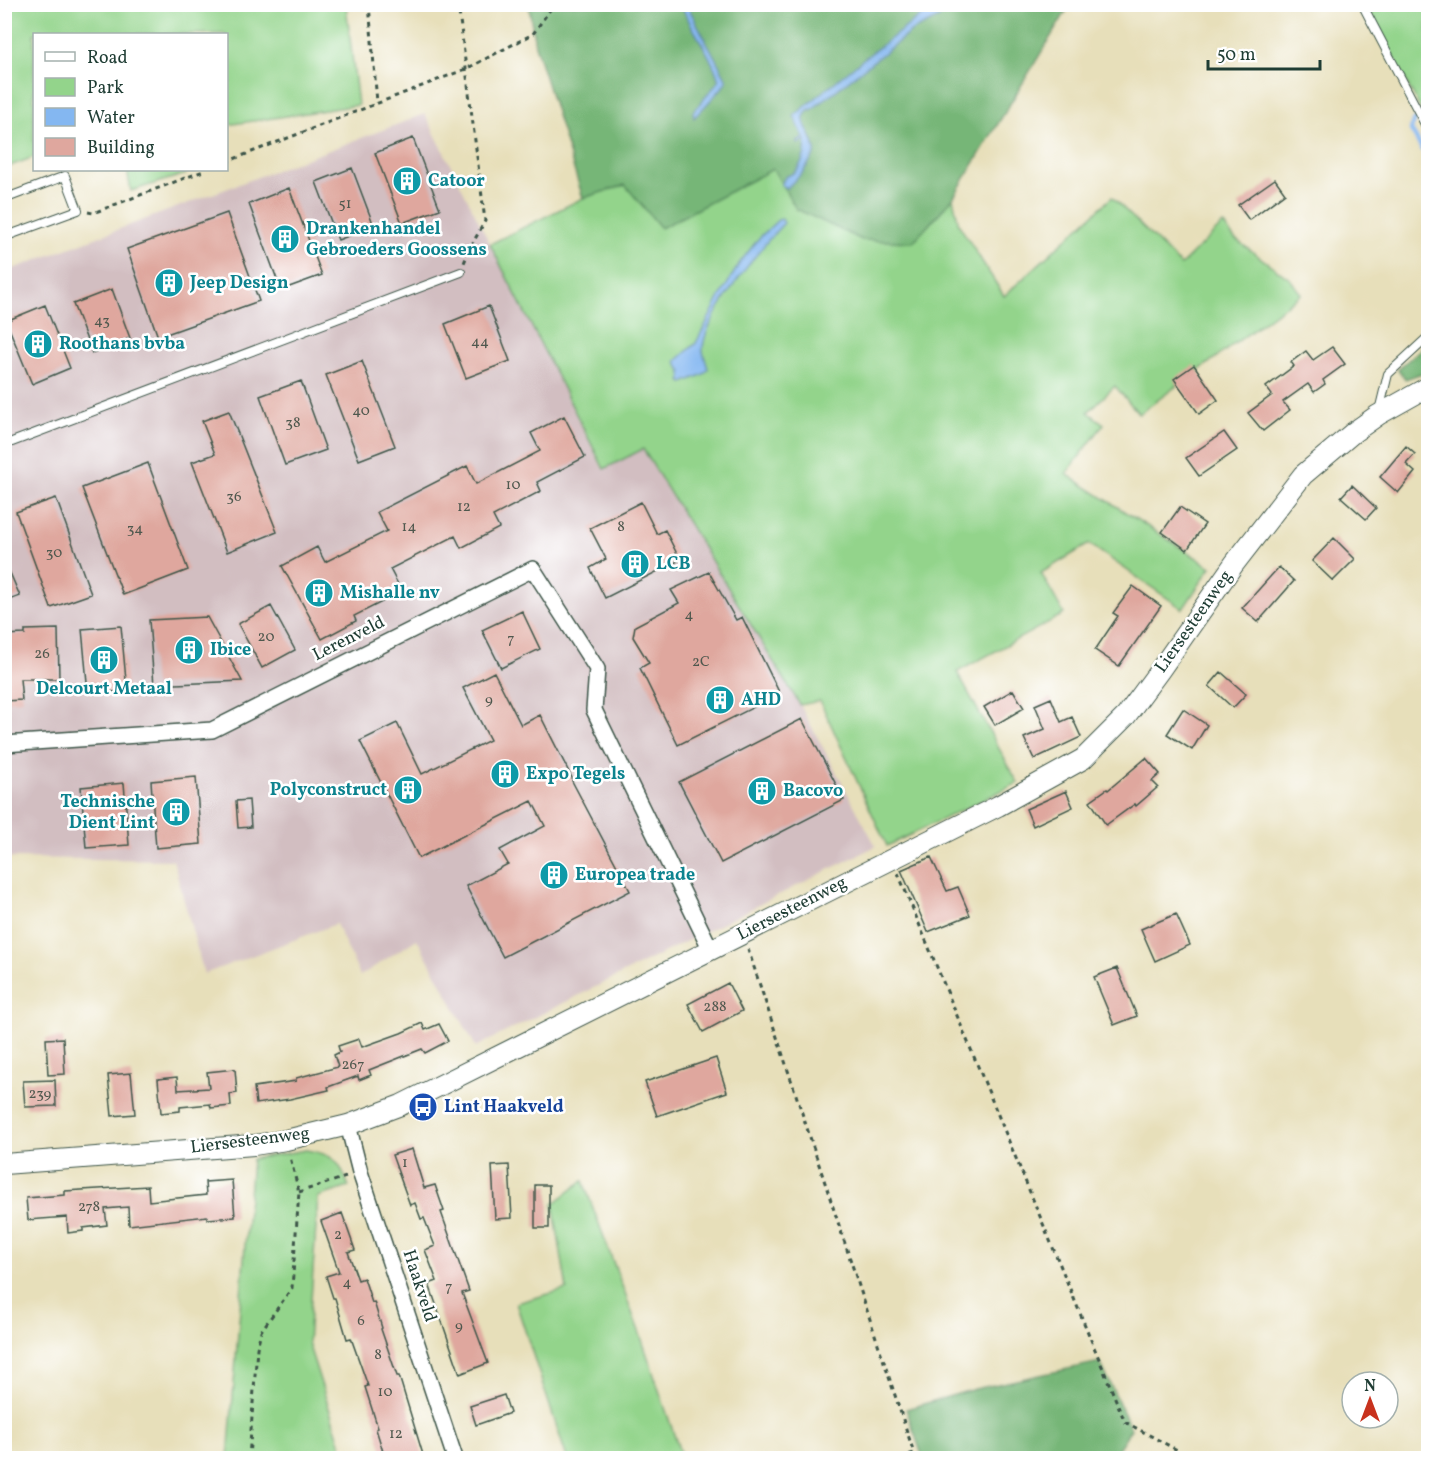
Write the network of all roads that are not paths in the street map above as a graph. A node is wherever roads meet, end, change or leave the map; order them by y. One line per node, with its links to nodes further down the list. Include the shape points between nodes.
1 (1362, 4): 2 (lane)
2 (1428, 130)
3 (4, 199): 4 (lane, via 65,176 78,210)
4 (4, 237)
5 (461, 272): 9 (lane)
6 (1428, 338): 8 (lane, via 1388,374)
7 (1428, 387): 8 (street, Liersesteenweg)
8 (1378, 415): 11 (street, Liersesteenweg, via 1303,475 1126,716 1083,759)
9 (4, 445)
10 (4, 744): 11 (street, Lerenveld, via 212,730 533,569 597,669 594,710)
11 (711, 950): 12 (street, Liersesteenweg, via 401,1105)
12 (348, 1125): 13 (street, Liersesteenweg, via 286,1140); 14 (street, Haakveld)
13 (4, 1164)
14 (455, 1458)

